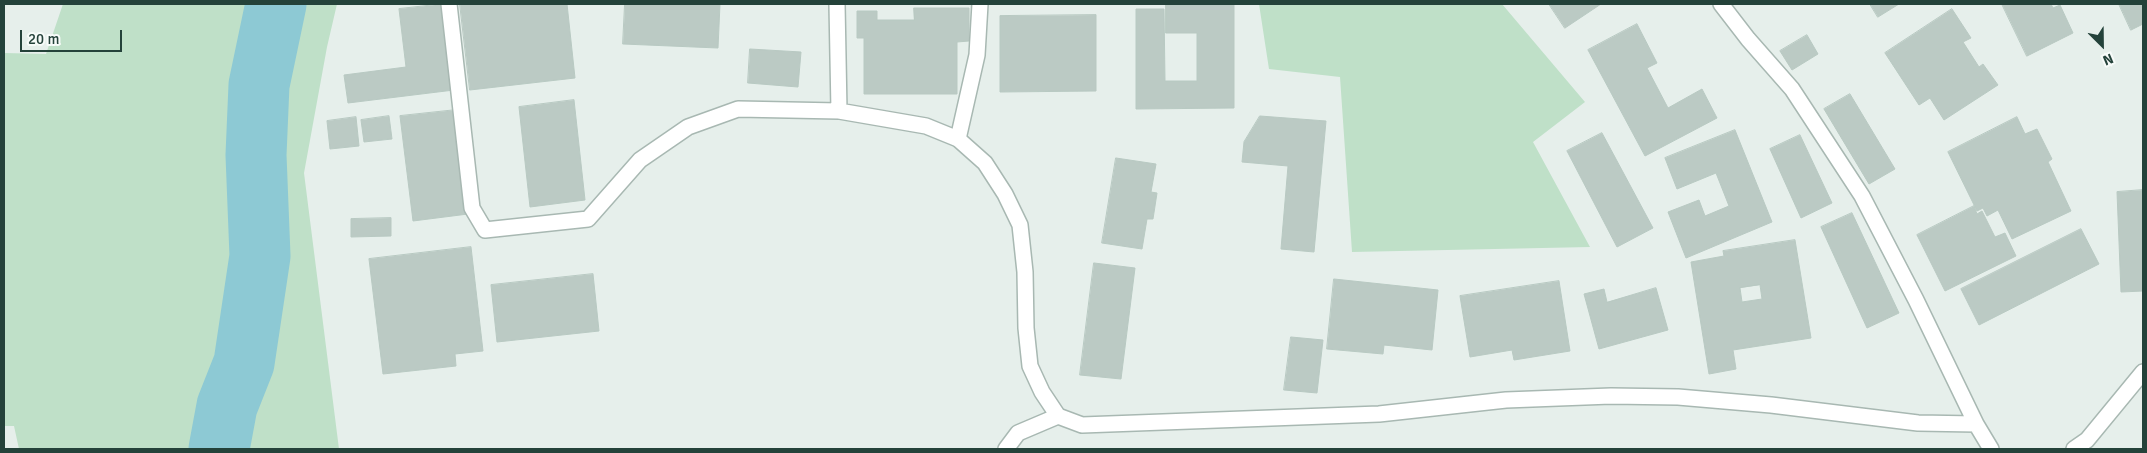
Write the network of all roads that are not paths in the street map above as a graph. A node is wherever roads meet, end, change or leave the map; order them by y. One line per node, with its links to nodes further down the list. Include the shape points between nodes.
1 (449, 4): 5 (street, via 472,208 485,230 588,219 640,160 688,127 738,109)
2 (837, 4): 5 (street)
3 (980, 4): 6 (street, via 977,55)
4 (1721, 4): 9 (street, via 1792,89 1862,196)
5 (839, 111): 6 (street, via 926,126)
6 (958, 139): 8 (street, via 985,163 1020,225 1030,366)
7 (2143, 372): 12 (street, via 2087,440)
8 (1058, 416): 9 (street, via 1082,425 1280,419 1379,414 1506,400 1612,396 1678,397 1918,423); 10 (street, via 1018,433)
9 (1976, 424): 11 (street)
10 (1006, 449)
11 (1991, 449)
12 (2074, 449)

